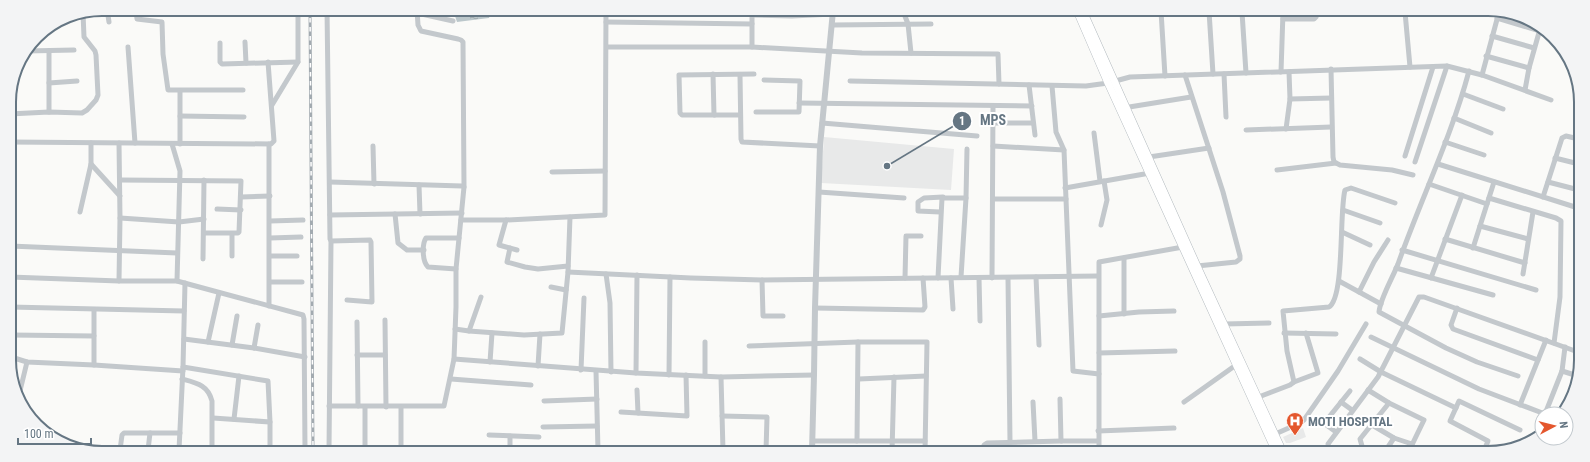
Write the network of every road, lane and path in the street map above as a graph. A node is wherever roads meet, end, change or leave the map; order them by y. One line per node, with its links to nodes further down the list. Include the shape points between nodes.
1 (108, 16): 23 (street)
2 (137, 16): 74 (street, via 162,22 167,88 169,91)
3 (298, 16): 45 (street)
4 (327, 16): 139 (street)
5 (417, 16): 145 (street, via 418,28 421,31 463,42)
6 (433, 16): 22 (street)
7 (606, 16): 24 (street)
8 (752, 16): 25 (street)
9 (833, 16): 29 (street)
10 (905, 16): 26 (street)
11 (1079, 16): 67 (main road)
12 (1085, 16): 67 (main road)
13 (1161, 16): 62 (street)
14 (1208, 16): 58 (street)
15 (1242, 16): 55 (street)
16 (1316, 16): 20 (street, via 1314,19)
17 (1406, 16): 48 (street)
18 (1497, 17): 31 (street)
19 (83, 18): 87 (street, via 84,37 96,55 97,99 82,113)
20 (1283, 19): 53 (street)
21 (1508, 19): 28 (street)
22 (453, 21)
23 (109, 22)
24 (606, 22): 25 (street); 35 (street)
25 (752, 24): 36 (street)
26 (908, 24): 27 (street); 29 (street); 42 (street)
27 (931, 24)
28 (1522, 24)
29 (832, 25): 39 (street)
30 (1539, 33): 37 (street)
31 (1492, 36): 37 (street); 43 (street)
32 (245, 42): 46 (street)
33 (220, 43): 46 (street, via 221,64)
34 (128, 47): 111 (street)
35 (607, 47): 36 (street); 131 (street)
36 (752, 47): 39 (street)
37 (1534, 48): 50 (street)
38 (74, 50): 41 (street)
39 (829, 50): 42 (street); 81 (street)
40 (33, 51): 41 (street)
41 (49, 51): 68 (street)
42 (911, 53): 69 (street, via 998,54)
43 (1486, 56): 50 (street); 63 (street)
44 (268, 62): 45 (street); 46 (street); 82 (street)
45 (298, 62): 82 (street)
46 (246, 63)
47 (1447, 66): 49 (street); 52 (street); 125 (street)
48 (1410, 67): 49 (street); 51 (street)
49 (1433, 67): 122 (street)
50 (1529, 68): 73 (street)
51 (1331, 69): 54 (street); 77 (street)
52 (1469, 71): 63 (street); 75 (street)
53 (1281, 72): 54 (street); 55 (street)
54 (1289, 72): 78 (street)
55 (1246, 73): 59 (street)
56 (713, 74): 60 (street); 90 (street); 90 (street, via 680,74 679,83 681,114)
57 (754, 74): 60 (street)
58 (1213, 74): 59 (street); 61 (street)
59 (1224, 74): 94 (street)
60 (740, 75): 91 (street)
61 (1185, 75): 62 (street); 76 (street)
62 (1165, 76): 67 (street, via 1130,77)
63 (1482, 76): 73 (street)
64 (764, 80): 80 (street, via 799,80)
65 (77, 81): 68 (street)
66 (850, 82): 69 (street)
67 (1111, 82): 71 (street, via 1086,86); 85 (main road)
68 (49, 83): 87 (street)
69 (999, 84): 70 (street)
70 (1030, 85): 71 (street); 84 (street)
71 (1052, 86): 120 (street, via 1056,132)
72 (243, 90): 74 (street)
73 (1525, 90): 79 (street)
74 (180, 91): 92 (street)
75 (1462, 94): 86 (street); 95 (street)
76 (1192, 97): 85 (street); 118 (street)
77 (1331, 98): 78 (street); 99 (street)
78 (1290, 99): 100 (street)
79 (1552, 100)
80 (799, 103): 81 (street); 88 (street, via 798,113)
81 (824, 104): 83 (street); 96 (street)
82 (272, 105): 114 (street, via 274,141)
83 (993, 106): 84 (street); 97 (street)
84 (1032, 106): 98 (street)
85 (1124, 108): 123 (main road); 133 (main road)
86 (1503, 109)
87 (49, 112): 89 (street)
88 (756, 112)
89 (16, 115)
90 (714, 115): 91 (street)
91 (740, 115): 116 (street, via 742,142)
92 (180, 116): 93 (street); 113 (street)
93 (244, 117)
94 (1226, 117)
95 (1454, 118): 103 (street); 108 (street)
96 (822, 123): 105 (street); 116 (street)
97 (993, 123): 98 (street); 117 (street)
98 (1034, 123): 104 (street)
99 (1331, 127): 100 (street); 126 (street, via 1333,157)
100 (1286, 129): 101 (street)
101 (1246, 130)
102 (1094, 133): 138 (street)
103 (1491, 133)
104 (1035, 135)
105 (977, 136)
106 (1574, 138): 124 (street, via 1564,136)
107 (16, 142): 109 (street)
108 (1446, 142): 121 (street); 129 (street)
109 (91, 143): 110 (street); 128 (street)
110 (119, 143): 111 (street); 135 (street)
111 (135, 144): 112 (street)
112 (172, 144): 113 (street); 136 (street, via 180,168)
113 (180, 144): 114 (street)
114 (269, 144): 151 (street)
115 (373, 146): 142 (street)
116 (820, 146): 148 (street)
117 (993, 146): 120 (street); 158 (street)
118 (1209, 148): 123 (street); 213 (street, via 1240,259 1236,262)
119 (967, 149): 156 (street)
120 (1064, 150): 146 (street)
121 (1484, 155)
122 (1405, 156)
123 (1149, 157): 213 (main road)
124 (1555, 158): 127 (street); 141 (street)
125 (1415, 162)
126 (1336, 163): 130 (street); 134 (street)
127 (1574, 163)
128 (91, 164): 150 (street); 166 (street)
129 (1438, 164): 140 (street); 143 (street)
130 (1277, 170)
131 (605, 171): 132 (street); 173 (street, via 604,215)
132 (552, 172)
133 (1150, 173): 138 (street); 197 (main road)
134 (1413, 175)
135 (120, 180): 136 (street); 150 (street)
136 (180, 180): 137 (street); 180 (street)
137 (204, 180): 152 (street, via 240,180); 175 (street)
138 (1102, 181): 146 (street); 182 (street, via 1108,200)
139 (330, 182): 142 (street); 172 (street)
140 (1494, 182): 153 (street); 157 (street)
141 (1548, 182): 147 (street); 153 (street)
142 (374, 184): 144 (street)
143 (1429, 184): 149 (street); 202 (street)
144 (419, 186): 145 (street); 171 (street)
145 (464, 187): 169 (street)
146 (1065, 188): 159 (street)
147 (1574, 189)
148 (818, 192): 154 (street); 235 (street)
149 (1462, 195): 161 (street); 191 (street)
150 (120, 196): 174 (street)
151 (270, 196): 152 (street); 179 (street)
152 (241, 197): 164 (street)
153 (1543, 197): 162 (street)
154 (904, 198)
155 (943, 198): 156 (street); 167 (street); 167 (street, via 928,197 918,202 918,212)
156 (966, 198): 224 (street)
157 (1489, 198): 161 (street); 168 (street)
158 (993, 199): 159 (street); 231 (street)
159 (1066, 199): 220 (street)
160 (1395, 203): 165 (street, via 1346,188)
161 (1487, 204): 183 (street)
162 (1574, 207)
163 (217, 209): 164 (street)
164 (241, 210): 186 (street, via 239,232)
165 (1343, 210): 181 (street); 184 (street)
166 (80, 212)
167 (940, 212): 228 (street)
168 (1533, 212): 193 (street); 287 (street, via 1556,218 1562,224 1560,293)
169 (462, 213): 171 (street); 177 (street)
170 (395, 214): 171 (street); 172 (street); 200 (street, via 398,243 407,250)
171 (420, 214)
172 (330, 215): 194 (street)
173 (570, 217): 178 (street); 212 (street)
174 (120, 218): 180 (street); 203 (street)
175 (204, 219): 180 (street); 185 (street)
176 (303, 220): 179 (street)
177 (461, 220): 178 (street); 190 (street)
178 (506, 220): 198 (street, via 499,245)
179 (270, 221): 189 (street)
180 (178, 222): 204 (street)
181 (1380, 223)
182 (1101, 224)
183 (1480, 226): 193 (street); 199 (street)
184 (1342, 232): 195 (street); 238 (street)
185 (204, 233): 186 (street); 209 (street)
186 (232, 234): 205 (street)
187 (921, 236): 226 (street, via 906,236)
188 (301, 237): 189 (street)
189 (270, 238): 206 (street)
190 (459, 238): 200 (street, via 426,238); 215 (street)
191 (1445, 239): 199 (street); 210 (street)
192 (1388, 240): 245 (street)
193 (1528, 240): 211 (street)
194 (331, 241): 250 (street, via 371,242 372,302); 346 (street)
195 (1370, 245)
196 (16, 246): 203 (street)
197 (1183, 247): 208 (street); 308 (main road)
198 (510, 248): 201 (street); 212 (street, via 507,262 538,269)
199 (1472, 248): 211 (street)
200 (424, 250): 215 (street, via 428,267)
201 (517, 250)
202 (1402, 250): 210 (street); 214 (street)
203 (119, 251): 204 (street); 236 (street)
204 (177, 253): 237 (street)
205 (232, 256)
206 (270, 256): 207 (street); 239 (street)
207 (297, 256)
208 (1124, 258): 221 (street, via 1099,262); 260 (street)
209 (203, 259)
210 (1437, 260): 233 (street); 244 (street)
211 (1525, 263): 218 (street)
212 (568, 266): 216 (street)
213 (1197, 266): 268 (main road)
214 (1396, 268): 233 (street); 251 (street)
215 (456, 269): 272 (street)
216 (568, 272): 217 (street); 243 (street)
217 (606, 274): 219 (street); 314 (street, via 610,303)
218 (1523, 274)
219 (637, 275): 223 (street); 316 (street)
220 (1069, 276): 221 (street); 225 (street); 317 (street, via 1073,371)
221 (1098, 276): 263 (street)
222 (16, 277): 236 (street)
223 (670, 277): 234 (street); 319 (street)
224 (961, 277): 229 (street); 230 (street)
225 (1036, 277): 232 (street); 290 (street)
226 (905, 278): 227 (street); 235 (street)
227 (923, 278): 228 (street); 254 (street, via 923,310)
228 (938, 278): 229 (street)
229 (951, 278): 256 (street)
230 (979, 278): 231 (street); 265 (street)
231 (992, 278): 232 (street)
232 (1008, 278): 382 (street)
233 (1431, 278): 247 (street)
234 (762, 280): 235 (street); 262 (street, via 763,316)
235 (816, 280): 254 (street)
236 (119, 281): 237 (street)
237 (177, 281): 241 (street)
238 (1339, 281): 245 (street); 275 (street, via 1331,306 1283,311)
239 (270, 282): 240 (street); 252 (street)
240 (302, 282)
241 (185, 283): 246 (street); 258 (street)
242 (551, 287): 243 (street)
243 (566, 290): 277 (street, via 563,333)
244 (1536, 290)
245 (1359, 292): 251 (street)
246 (219, 293): 252 (street); 284 (street)
247 (1493, 295)
248 (481, 297): 273 (street)
249 (584, 298): 311 (street)
250 (347, 300)
251 (1381, 304): 271 (street, via 1380,314)
252 (269, 306): 300 (street, via 304,316)
253 (16, 307): 257 (street)
254 (815, 308): 288 (street)
255 (1457, 308): 271 (street, via 1420,297); 283 (street); 304 (street, via 1451,325 1453,329)
256 (953, 309)
257 (94, 310): 258 (street); 280 (street)
258 (184, 311): 282 (street)
259 (1174, 311): 260 (street)
260 (1124, 314): 263 (street)
261 (237, 316): 289 (street)
262 (784, 316)
263 (1099, 316): 297 (street)
264 (385, 320): 299 (street)
265 (980, 321)
266 (357, 322): 298 (street)
267 (1268, 323): 268 (street)
268 (1224, 324): 339 (main road)
269 (1366, 324): 372 (street, via 1304,420)
270 (258, 325): 293 (street)
271 (1405, 327): 294 (street); 325 (street, via 1476,362)
272 (455, 329): 273 (street); 302 (street)
273 (469, 331): 274 (street)
274 (492, 333): 277 (street); 306 (street)
275 (1284, 333): 276 (street); 331 (street)
276 (1306, 333): 278 (street); 331 (street, via 1318,373)
277 (540, 334): 309 (street)
278 (1336, 334)
279 (16, 335): 280 (street)
280 (94, 336): 307 (street)
281 (1371, 337): 294 (street)
282 (184, 339): 284 (street); 310 (street)
283 (1546, 340): 287 (street); 304 (street)
284 (208, 342): 289 (street)
285 (705, 342): 323 (street)
286 (858, 342): 288 (street); 324 (street, via 927,342); 330 (street)
287 (1554, 343): 292 (street)
288 (815, 344): 291 (street); 321 (street)
289 (232, 345): 293 (street)
290 (1039, 345)
291 (749, 346)
292 (1565, 346): 295 (street); 313 (street)
293 (254, 348): 300 (street)
294 (1393, 348): 315 (street); 345 (street, via 1479,389)
295 (1574, 350)
296 (1175, 351): 297 (street)
297 (1100, 353): 317 (street)
298 (357, 355): 299 (street); 347 (street)
299 (385, 355): 350 (street)
300 (305, 357): 389 (street)
301 (16, 359): 305 (street)
302 (454, 359): 306 (street); 329 (street)
303 (1360, 359): 315 (street)
304 (1538, 360): 345 (street)
305 (27, 362): 307 (street); 333 (street)
306 (490, 362): 309 (street)
307 (94, 365): 310 (street)
308 (1236, 365): 339 (main road); 342 (street)
309 (538, 366): 311 (street)
310 (183, 369): 322 (street); 328 (street)
311 (581, 370): 312 (street)
312 (596, 371): 314 (street); 337 (street)
313 (1562, 371): 318 (street); 348 (street)
314 (611, 372): 316 (street)
315 (1381, 372): 335 (street); 352 (street)
316 (636, 373): 319 (street)
317 (1100, 374): 366 (street)
318 (1572, 374)
319 (668, 375): 320 (street)
320 (686, 375): 323 (street); 356 (street, via 688,416)
321 (814, 375): 326 (street); 376 (street)
322 (240, 376): 359 (street); 360 (street, via 268,381)
323 (705, 376): 326 (street)
324 (926, 376): 327 (street); 378 (street)
325 (1518, 376)
326 (721, 377): 357 (street)
327 (894, 377): 330 (street); 375 (street)
328 (182, 379): 358 (street, via 198,383 208,390 212,401); 369 (street)
329 (451, 379): 332 (street); 351 (street, via 444,406)
330 (859, 379): 377 (street)
331 (1294, 382): 339 (street)
332 (531, 385)
333 (21, 387)
334 (637, 390): 356 (street)
335 (1368, 390): 344 (street); 353 (street)
336 (1350, 391): 343 (street)
337 (597, 399): 340 (street); 362 (street)
338 (1060, 399): 380 (street)
339 (1255, 399): 372 (main road)
340 (544, 401)
341 (1034, 402): 379 (street)
342 (1184, 402)
343 (1342, 402): 353 (street); 367 (street, via 1325,422)
344 (1389, 403): 361 (street); 383 (street, via 1424,420)
345 (1520, 405): 354 (street)
346 (329, 406): 347 (street); 390 (street)
347 (358, 406): 349 (street)
348 (1548, 406)
349 (364, 407): 350 (street); 391 (street)
350 (386, 407): 351 (street)
351 (401, 407): 392 (street)
352 (1456, 408): 365 (street, via 1459,401); 407 (street, via 1450,421 1488,441)
353 (1352, 410): 367 (street)
354 (1534, 410)
355 (621, 412): 356 (street)
356 (638, 413)
357 (722, 416): 395 (street); 396 (street, via 767,417)
358 (213, 418): 359 (street); 387 (street)
359 (234, 419): 360 (street)
360 (270, 422): 388 (street)
361 (1372, 425): 374 (street); 405 (street, via 1360,440)
362 (597, 426): 363 (street); 394 (street)
363 (543, 428)
364 (1174, 428): 366 (street)
365 (1520, 430)
366 (1098, 431): 381 (street)
367 (1336, 432): 404 (street)
368 (150, 433): 369 (street); 384 (street, via 124,433); 385 (street)
369 (180, 433): 386 (street)
370 (489, 434): 371 (street)
371 (510, 436): 373 (street); 393 (street)
372 (1272, 436): 402 (main road); 403 (main road)
373 (539, 437)
374 (1394, 438): 383 (street); 406 (street)
375 (892, 440): 377 (street); 378 (street); 398 (street)
376 (813, 441): 377 (street); 397 (street)
377 (857, 441)
378 (925, 441): 399 (street)
379 (1035, 441): 380 (street); 382 (street)
380 (1061, 441): 381 (street)
381 (1098, 441): 401 (street)
382 (1010, 442): 400 (street)
383 (1412, 444)
384 (121, 446)
385 (148, 446)
386 (179, 446)
387 (212, 446)
388 (270, 446)
389 (305, 446)
390 (329, 446)
391 (365, 446)
392 (401, 446)
393 (510, 446)
394 (598, 446)
395 (723, 446)
396 (766, 446)
397 (812, 446)
398 (892, 446)
399 (925, 446)
400 (985, 446)
401 (1098, 446)
402 (1274, 446)
403 (1279, 446)
404 (1328, 446)
405 (1362, 446)
406 (1389, 446)
407 (1486, 446)

